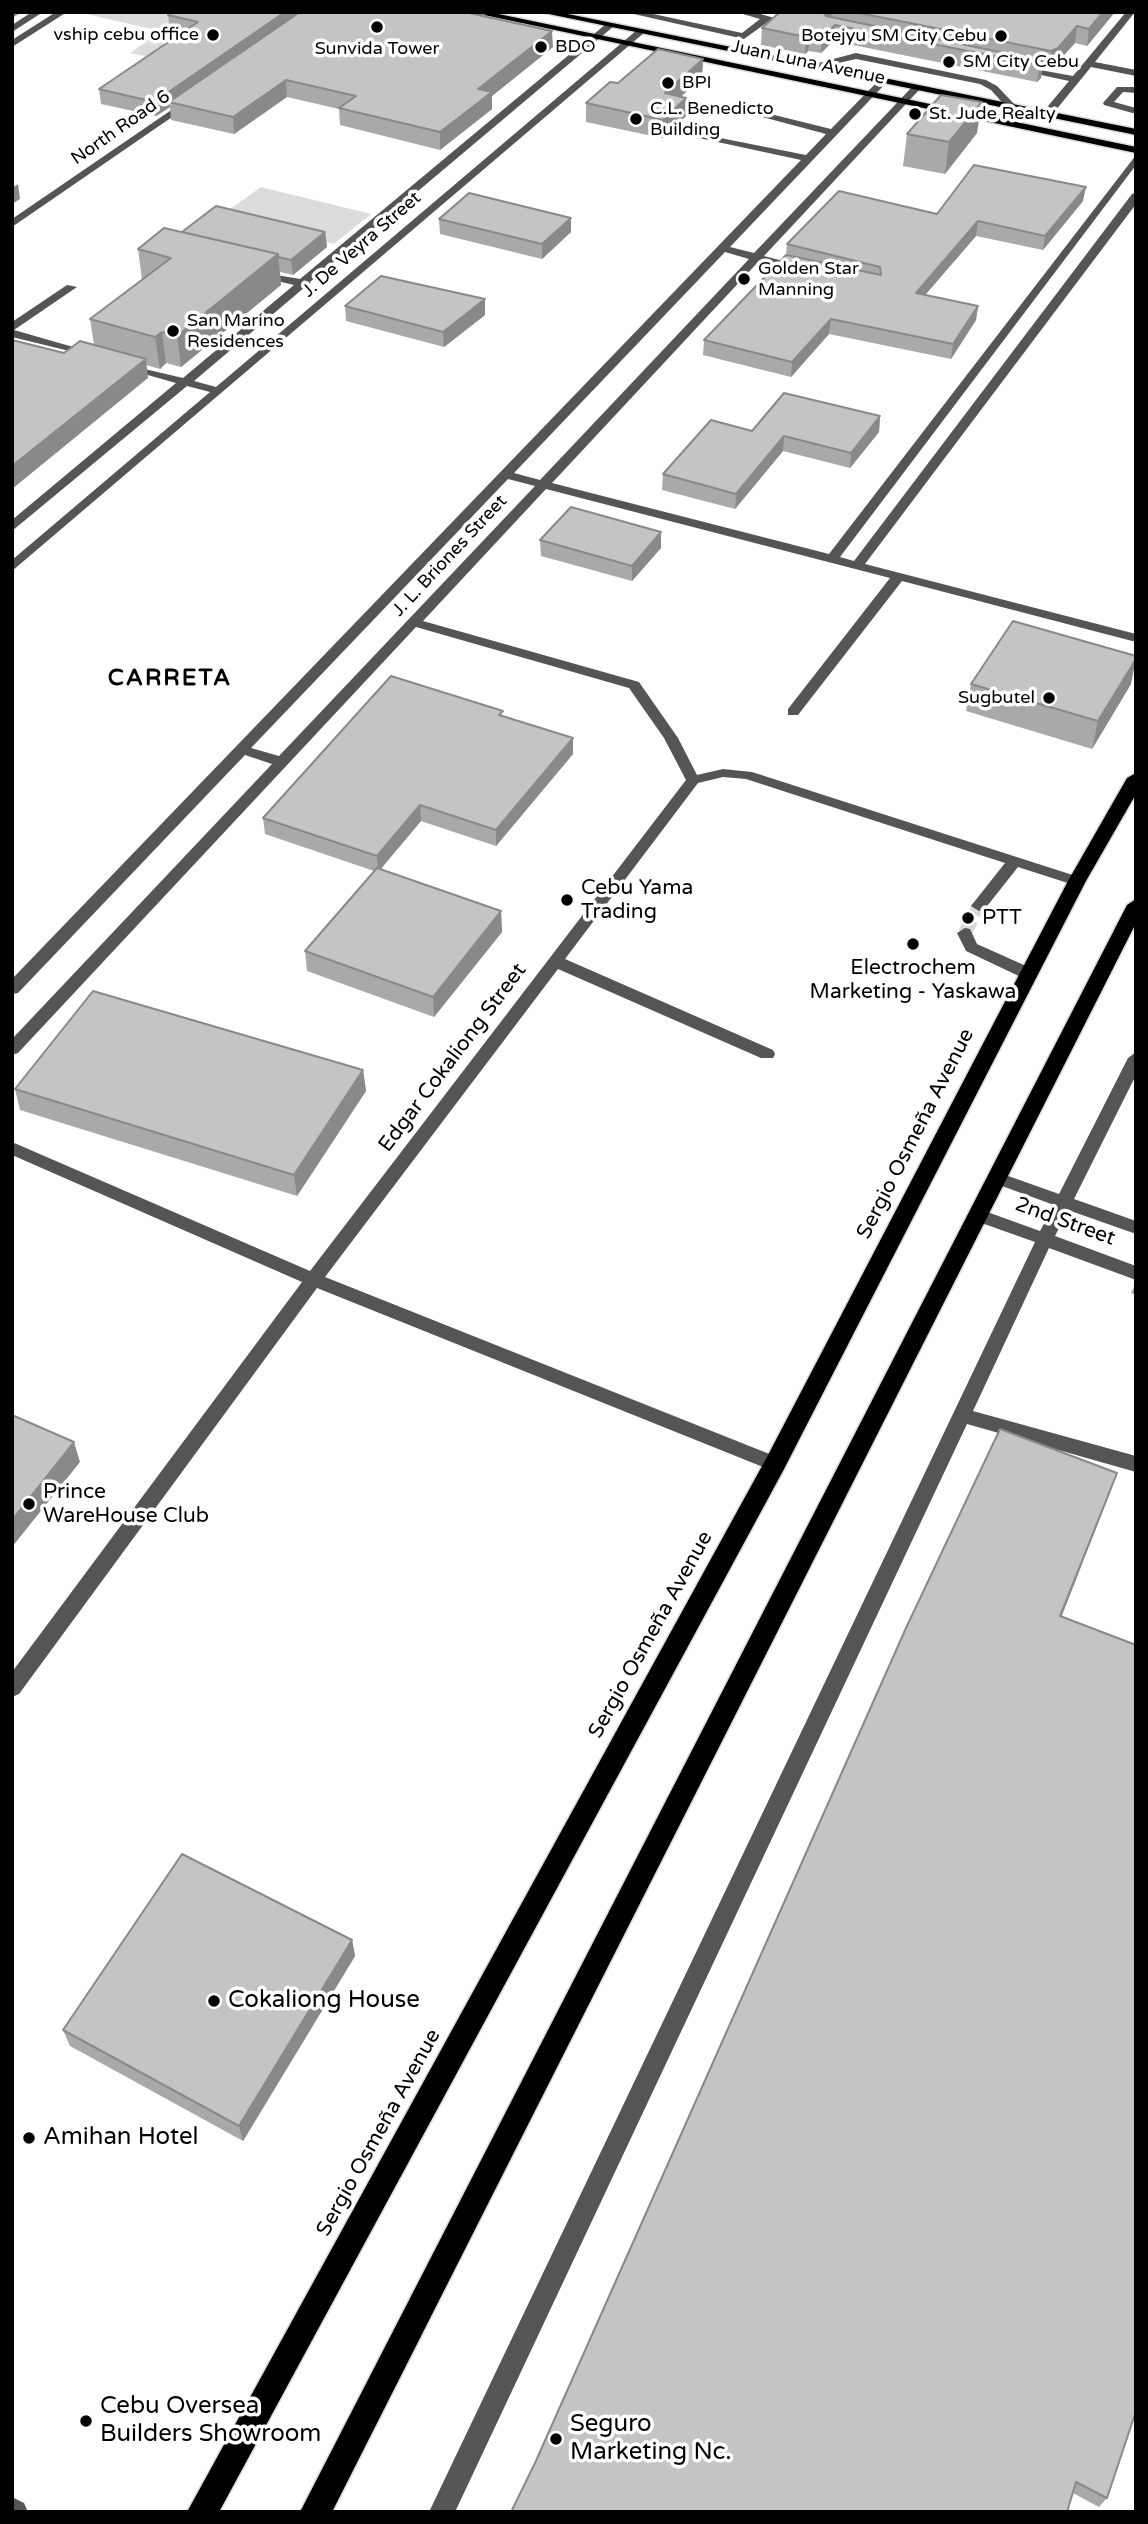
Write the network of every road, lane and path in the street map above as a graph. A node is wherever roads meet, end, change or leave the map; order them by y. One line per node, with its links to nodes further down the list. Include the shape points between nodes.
1 (39, 12): 11 (street)
2 (63, 12): 14 (street)
3 (474, 12): 13 (main road, Juan Luna Avenue)
4 (543, 12): 10 (main road, Juan Luna Avenue)
5 (629, 12): 8 (street, via 744,36)
6 (740, 12): 8 (street)
7 (1131, 12): 16 (street)
8 (768, 18): 9 (street)
9 (787, 22)
10 (610, 26): 12 (main road, Juan Luna Avenue); 13 (street, J. De Veyra Street)
11 (12, 29)
12 (640, 32): 15 (street, J. De Veyra Street); 17 (main road, Juan Luna Avenue)
13 (596, 37): 15 (main road, Juan Luna Avenue); 37 (street, J. De Veyra Street)
14 (12, 44)
15 (626, 44): 24 (main road, Juan Luna Avenue); 37 (street, J. De Veyra Street)
16 (1089, 64): 19 (street); 20 (street)
17 (808, 67): 21 (main road, Juan Luna Avenue); 28 (street, via 856,56 983,82)
18 (1014, 67): 20 (street)
19 (1136, 74)
20 (1076, 79): 30 (street)
21 (882, 82): 22 (main road, Juan Luna Avenue); 24 (street, J. L. Briones Street)
22 (916, 88): 26 (street, J. L. Briones Street); 28 (main road, Juan Luna Avenue)
23 (1136, 90): 29 (street, via 1119,89 1108,103)
24 (870, 94): 26 (main road, Juan Luna Avenue); 33 (street, J. L. Briones Street)
25 (194, 99): 39 (street, North Road 6)
26 (904, 101): 34 (main road, Juan Luna Avenue); 41 (street, J. L. Briones Street)
27 (730, 107): 33 (street)
28 (1013, 108): 30 (main road, Juan Luna Avenue)
29 (1136, 111)
30 (1046, 114): 31 (main road, Juan Luna Avenue)
31 (1136, 132)
32 (689, 133): 36 (street)
33 (834, 133): 36 (street, J. L. Briones Street)
34 (1136, 150)
35 (1136, 158): 48 (street)
36 (809, 159): 40 (street, J. L. Briones Street)
37 (447, 179): 44 (street, J. De Veyra Street); 53 (street, J. De Veyra Street)
38 (1136, 196): 49 (street)
39 (12, 224)
40 (724, 249): 41 (street); 54 (street, J. L. Briones Street)
41 (755, 257): 43 (street); 55 (street, J. L. Briones Street)
42 (240, 270): 44 (street)
43 (821, 274)
44 (306, 284): 52 (street, J. De Veyra Street)
45 (71, 288): 46 (street)
46 (12, 327)
47 (12, 333): 50 (street)
48 (989, 352): 49 (street); 57 (street)
49 (1015, 358): 58 (street)
50 (106, 360)
51 (120, 363): 52 (street)
52 (186, 383): 53 (street); 56 (street, J. De Veyra Street)
53 (218, 391): 59 (street, J. De Veyra Street)
54 (508, 475): 55 (street); 64 (street, J. L. Briones Street)
55 (541, 484): 57 (street); 61 (street, J. L. Briones Street)
56 (12, 527)
57 (832, 559): 58 (street)
58 (857, 566): 60 (street)
59 (12, 567)
60 (898, 577): 62 (street, via 1021,614); 63 (street)
61 (413, 622): 65 (street, J. L. Briones Street); 67 (street, via 634,685)
62 (1136, 638)
63 (793, 712)
64 (243, 750): 65 (street); 75 (street, J. L. Briones Street)
65 (282, 762): 76 (street, J. L. Briones Street)
66 (1136, 778): 69 (highway, Sergio Osmeña Avenue)
67 (693, 780): 68 (street, via 723,773 747,775); 73 (street, Edgar Cokaliong Street)
68 (1014, 862): 69 (street); 71 (street)
69 (1077, 881): 74 (highway, Sergio Osmeña Avenue)
70 (1136, 905): 80 (highway)
71 (979, 906)
72 (965, 933): 74 (street, via 971,947)
73 (555, 961): 77 (street); 86 (street, Edgar Cokaliong Street)
74 (1029, 974): 88 (highway, Sergio Osmeña Avenue)
75 (12, 989)
76 (12, 1049)
77 (767, 1054)
78 (1133, 1068): 81 (street)
79 (12, 1148): 86 (street)
80 (997, 1178): 81 (street, 2nd Street); 82 (highway)
81 (1063, 1201): 83 (street, 2nd Street); 84 (street)
82 (978, 1215): 84 (street, 2nd Street); 92 (highway)
83 (1136, 1228)
84 (1045, 1239): 85 (street, 2nd Street); 87 (street)
85 (1136, 1273)
86 (314, 1280): 88 (street); 90 (street, Edgar Cokaliong Street)
87 (962, 1415): 89 (street); 93 (street)
88 (775, 1464): 91 (highway, Sergio Osmeña Avenue)
89 (1136, 1464)
90 (12, 1688)
91 (202, 2512)
92 (315, 2512)
93 (442, 2512)

